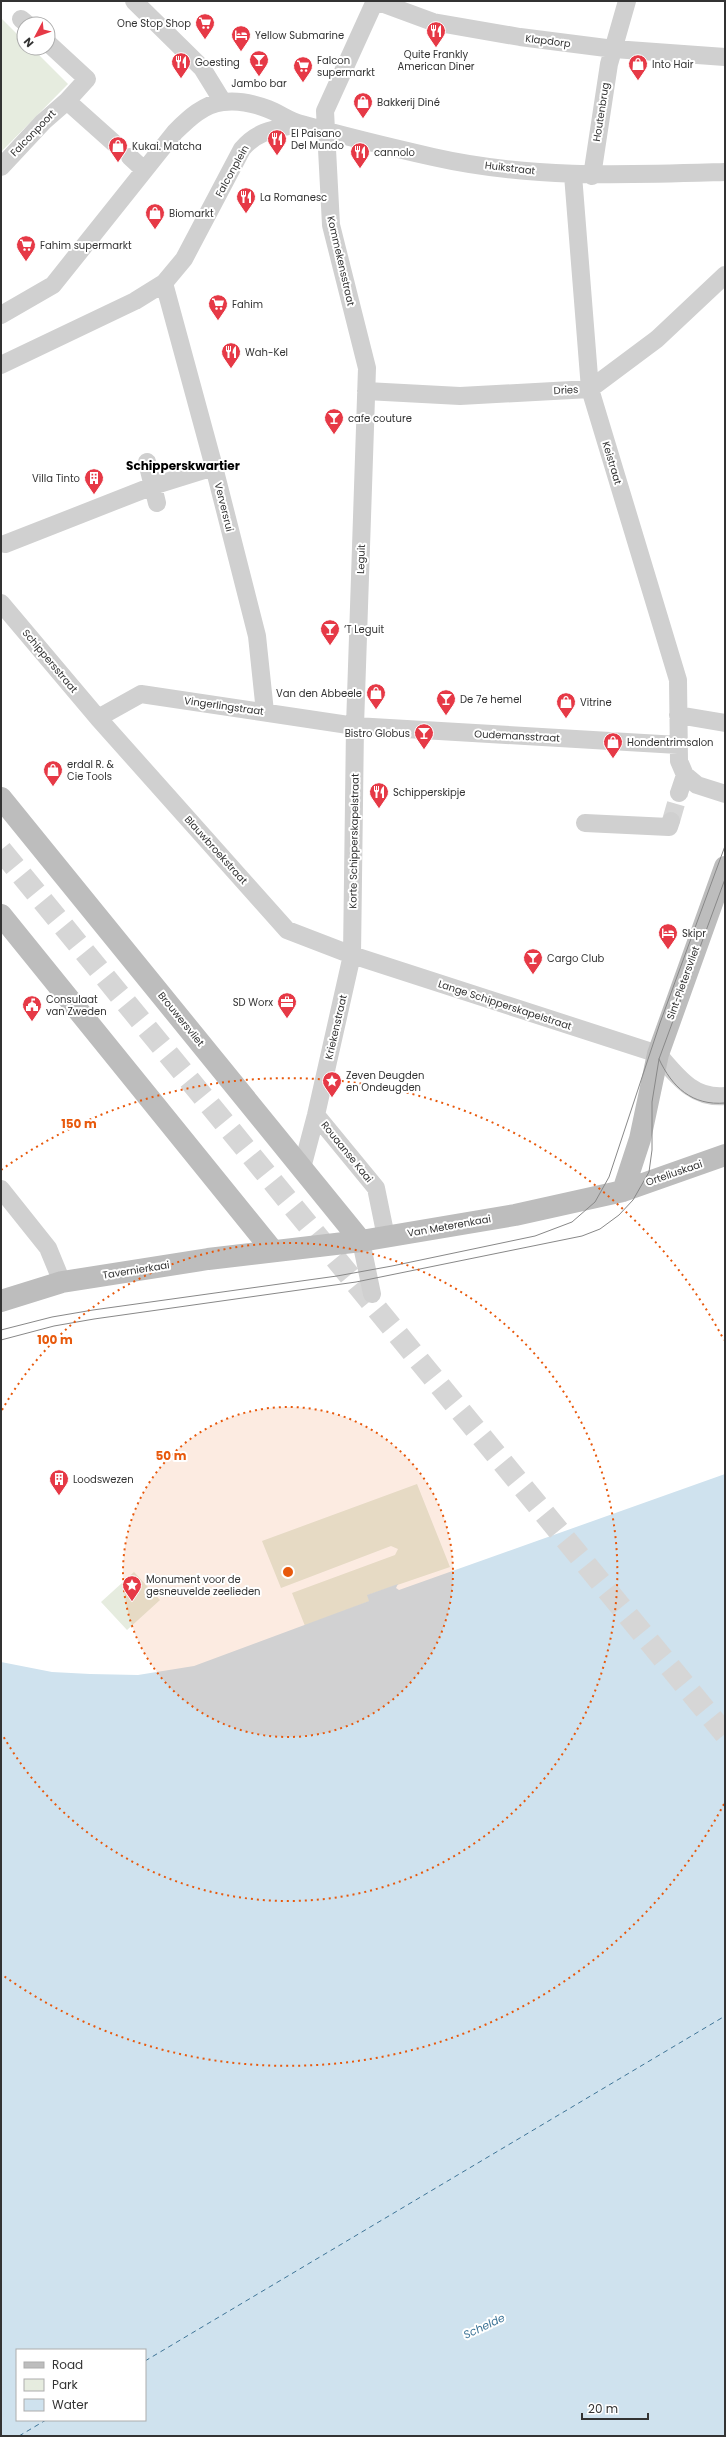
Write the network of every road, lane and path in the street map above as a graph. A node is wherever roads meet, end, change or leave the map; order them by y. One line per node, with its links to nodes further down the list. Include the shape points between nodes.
1 (134, 1): 8 (street, via 202,68)
2 (376, 1): 4 (street, Klapdorp, via 433,22); 10 (street, Kommekensstraat, via 325,111)
3 (627, 1): 4 (street, Houtenbrug)
4 (614, 49): 6 (street, Klapdorp); 17 (street, Houtenbrug, via 609,64)
5 (56, 50): 7 (street, Falconpoort, via 87,79)
6 (725, 57)
7 (67, 101): 11 (street); 13 (street, Falconpoort, via 43,122)
8 (223, 102): 9 (street, via 268,109); 14 (street, via 206,107 191,116)
9 (299, 124): 10 (street, Huikstraat); 19 (street, Falconplein, via 264,132 252,138 242,149 184,259)
10 (325, 130): 16 (street, Huikstraat, via 434,157 508,169); 23 (street, Kommekensstraat, via 331,225 367,368)
11 (114, 143)
12 (130, 157): 14 (street)
13 (1, 167)
14 (144, 170): 20 (street, via 53,285)
15 (725, 172): 17 (street, Huikstraat)
16 (573, 175): 17 (street, Huikstraat); 22 (street, Keistraat)
17 (592, 176)
18 (725, 275): 22 (street, Dries, via 657,339)
19 (164, 282): 21 (street, Falconplein, via 135,301); 25 (street, Verversrui)
20 (1, 315)
21 (1, 365)
22 (590, 389): 23 (street, Dries, via 460,396); 31 (street, Keistraat, via 678,680)
23 (366, 391): 34 (street, Leguit)
24 (147, 462): 26 (street)
25 (214, 467): 26 (street); 30 (street, Verversrui, via 257,636)
26 (153, 486): 27 (street); 28 (street)
27 (158, 503)
28 (5, 544)
29 (1, 603): 32 (street, Schippersstraat)
30 (265, 712): 32 (street, Vingerlingstraat, via 141,694); 34 (street, Vingerlingstraat)
31 (678, 715): 33 (street); 35 (street, Keistraat)
32 (98, 718): 44 (street, Blauwbroekstraat, via 287,930)
33 (725, 723)
34 (355, 726): 35 (street, Oudemansstraat); 44 (street, Korte Schipperskapelstraat)
35 (678, 745): 36 (street, Keistraat, via 679,762)
36 (685, 775): 37 (street); 38 (street, via 696,785)
37 (679, 793)
38 (725, 794)
39 (4, 808): 49 (street, Brouwersvliet)
40 (670, 821): 41 (street, via 669,827)
41 (585, 823)
42 (725, 867): 45 (street, Sint-Pietersvliet)
43 (1, 915): 54 (street)
44 (352, 955): 45 (street, Lange Schipperskapelstraat); 47 (street, Kriekenstraat)
45 (658, 1054): 46 (street, via 695,1092 715,1097); 50 (street, Sint-Pietersvliet, via 640,1139)
46 (725, 1096)
47 (316, 1115): 49 (street, Kriekenstraat); 52 (street, Rouaanse Kaai, via 376,1188)
48 (725, 1155): 50 (street, Orteliuskaai)
49 (302, 1168): 53 (street, Brouwersvliet)
50 (623, 1190): 52 (street, Van Meterenkaai, via 515,1215)
51 (2, 1191): 55 (street, via 48,1248)
52 (386, 1238): 53 (street, Van Meterenkaai)
53 (361, 1241): 54 (street, Van Meterenkaai); 56 (street)
54 (273, 1251): 55 (street, Tavernierkaai)
55 (62, 1282): 57 (street, Tavernierkaai)
56 (372, 1294)
57 (1, 1301)

